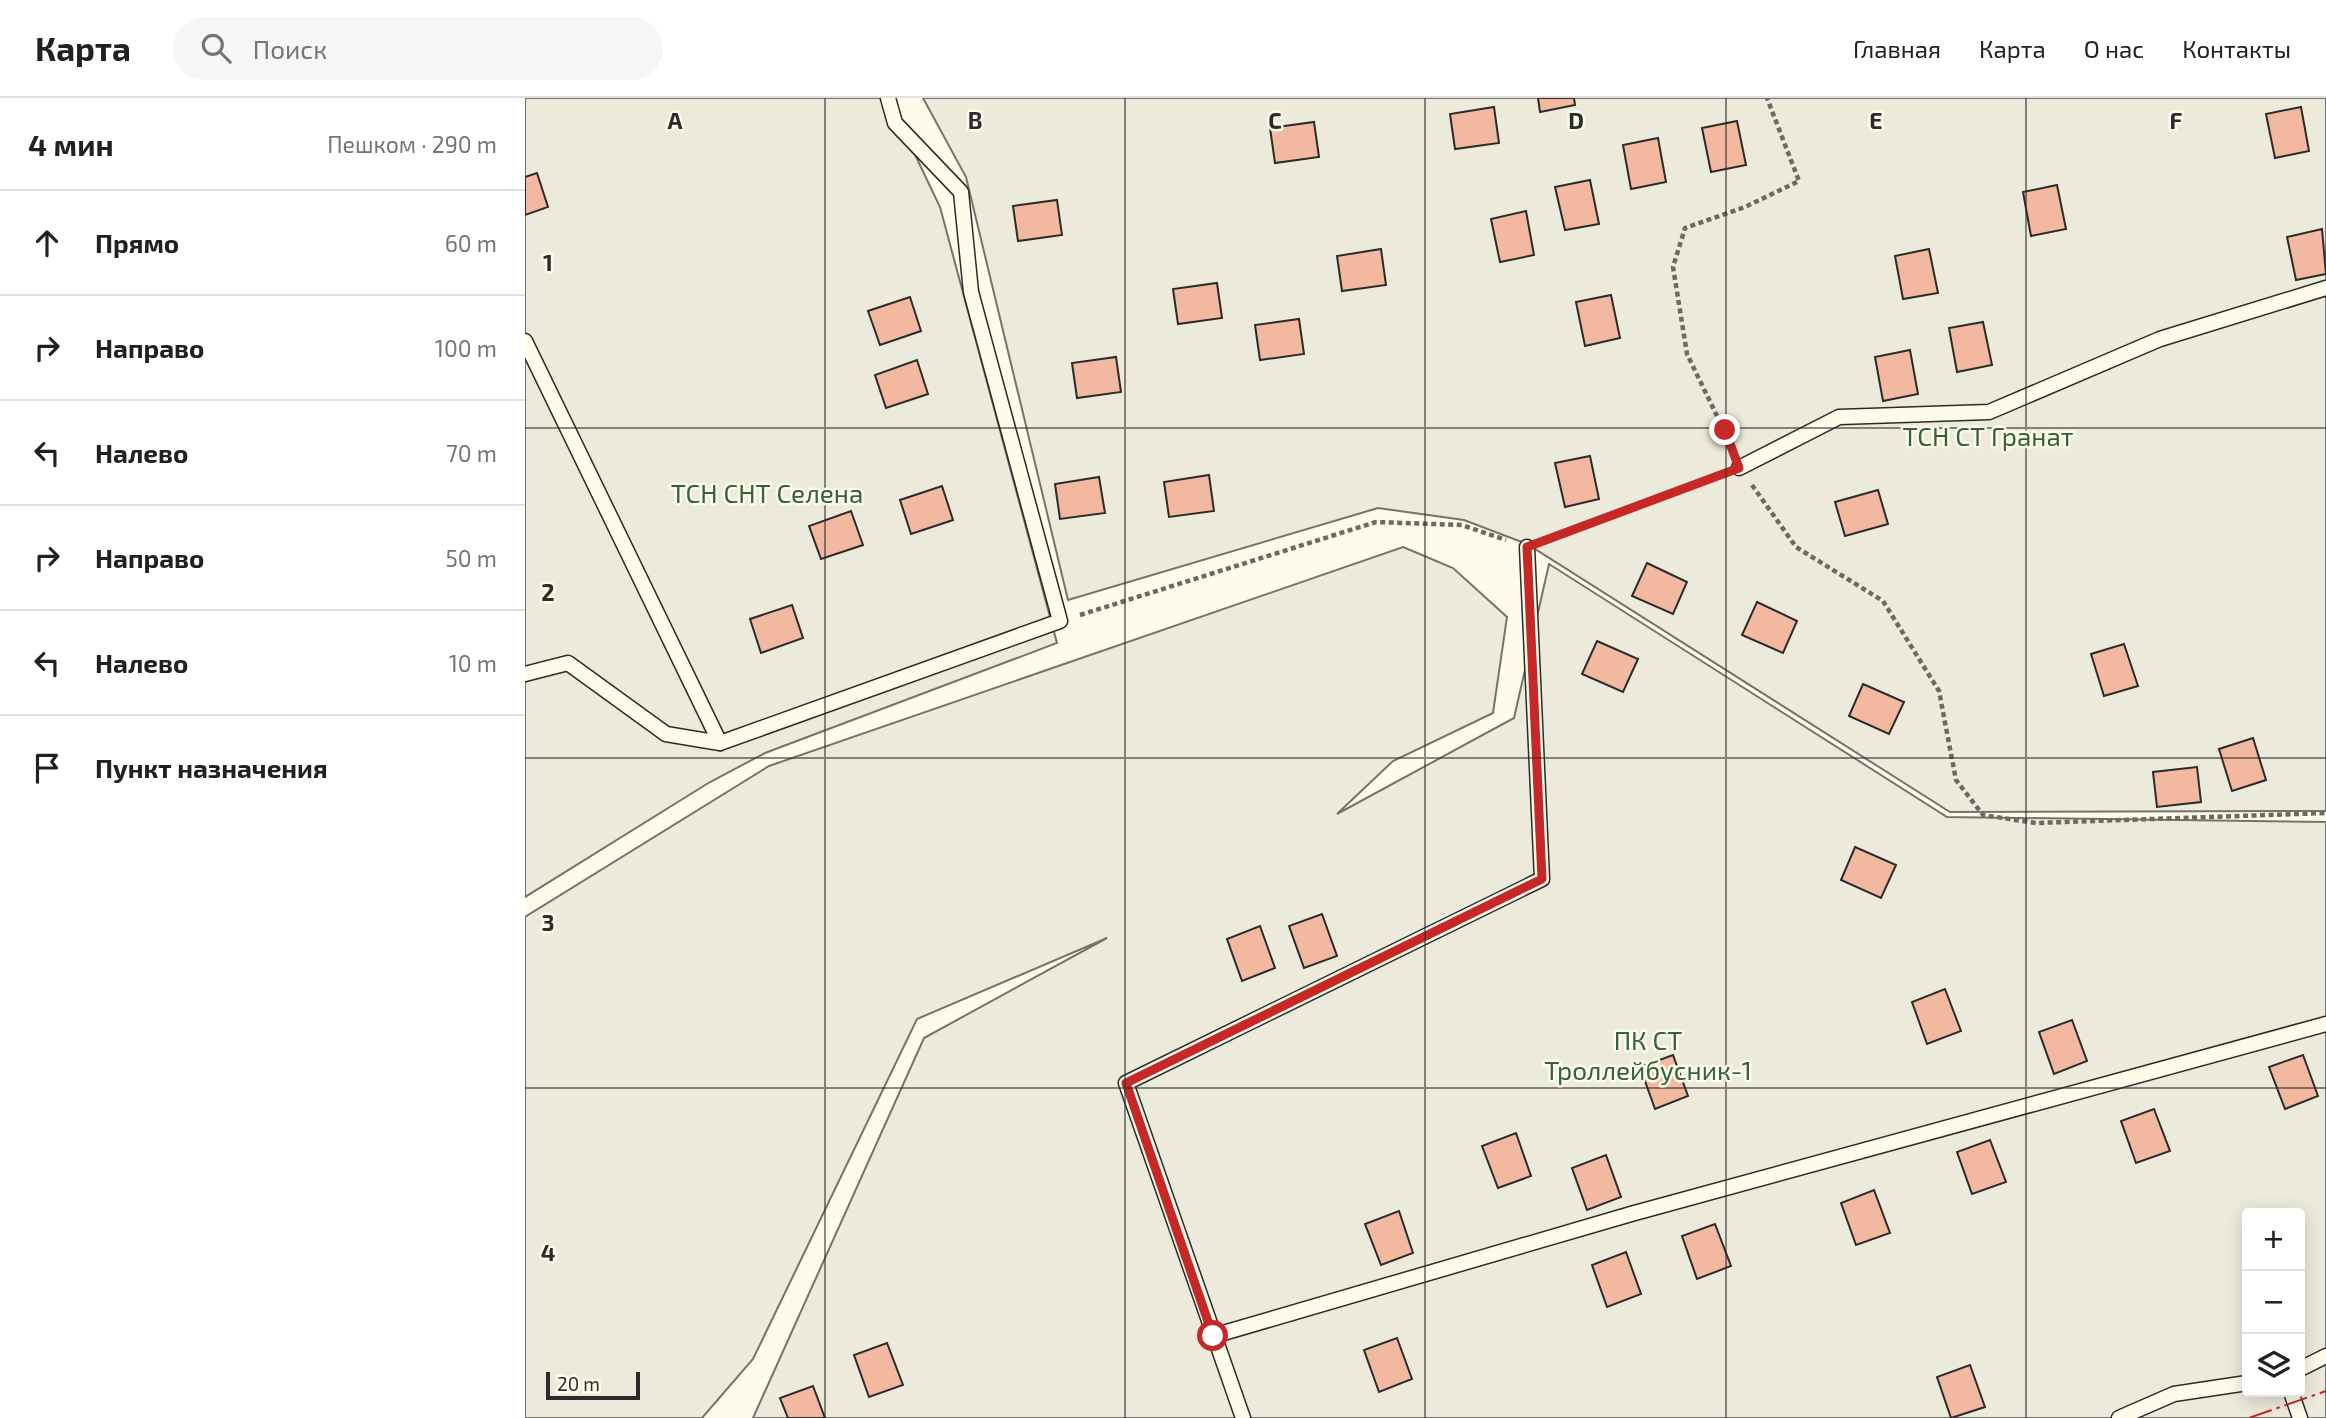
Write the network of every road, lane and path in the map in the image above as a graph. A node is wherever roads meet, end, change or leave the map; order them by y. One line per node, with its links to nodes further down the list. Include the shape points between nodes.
1 (888, 98): 7 (lane, via 895,123 961,192 971,292)
2 (1767, 98): 5 (path, via 1799,181 1685,228 1673,267 1687,354)
3 (2326, 288): 5 (lane, via 2160,339 1990,412 1839,417)
4 (525, 341): 9 (lane)
5 (1739, 468): 6 (path); 10 (path, via 1797,547 1883,601 1939,691 1957,780 1983,815 2036,823)
6 (1527, 547): 7 (path, via 1462,524 1375,522); 12 (lane, via 1542,879 1126,1083)
7 (1060, 621): 9 (lane)
8 (525, 674): 9 (lane, via 568,663 666,734)
9 (720, 743)
10 (2326, 813)
11 (2326, 1024): 12 (lane, via 1631,1214)
12 (1213, 1336): 17 (lane)
13 (2326, 1356): 14 (lane)
14 (2305, 1366)
15 (2242, 1384): 18 (lane, via 2174,1394)
16 (2293, 1397): 19 (lane)
17 (1243, 1418)
18 (2119, 1418)
19 (2300, 1418)

